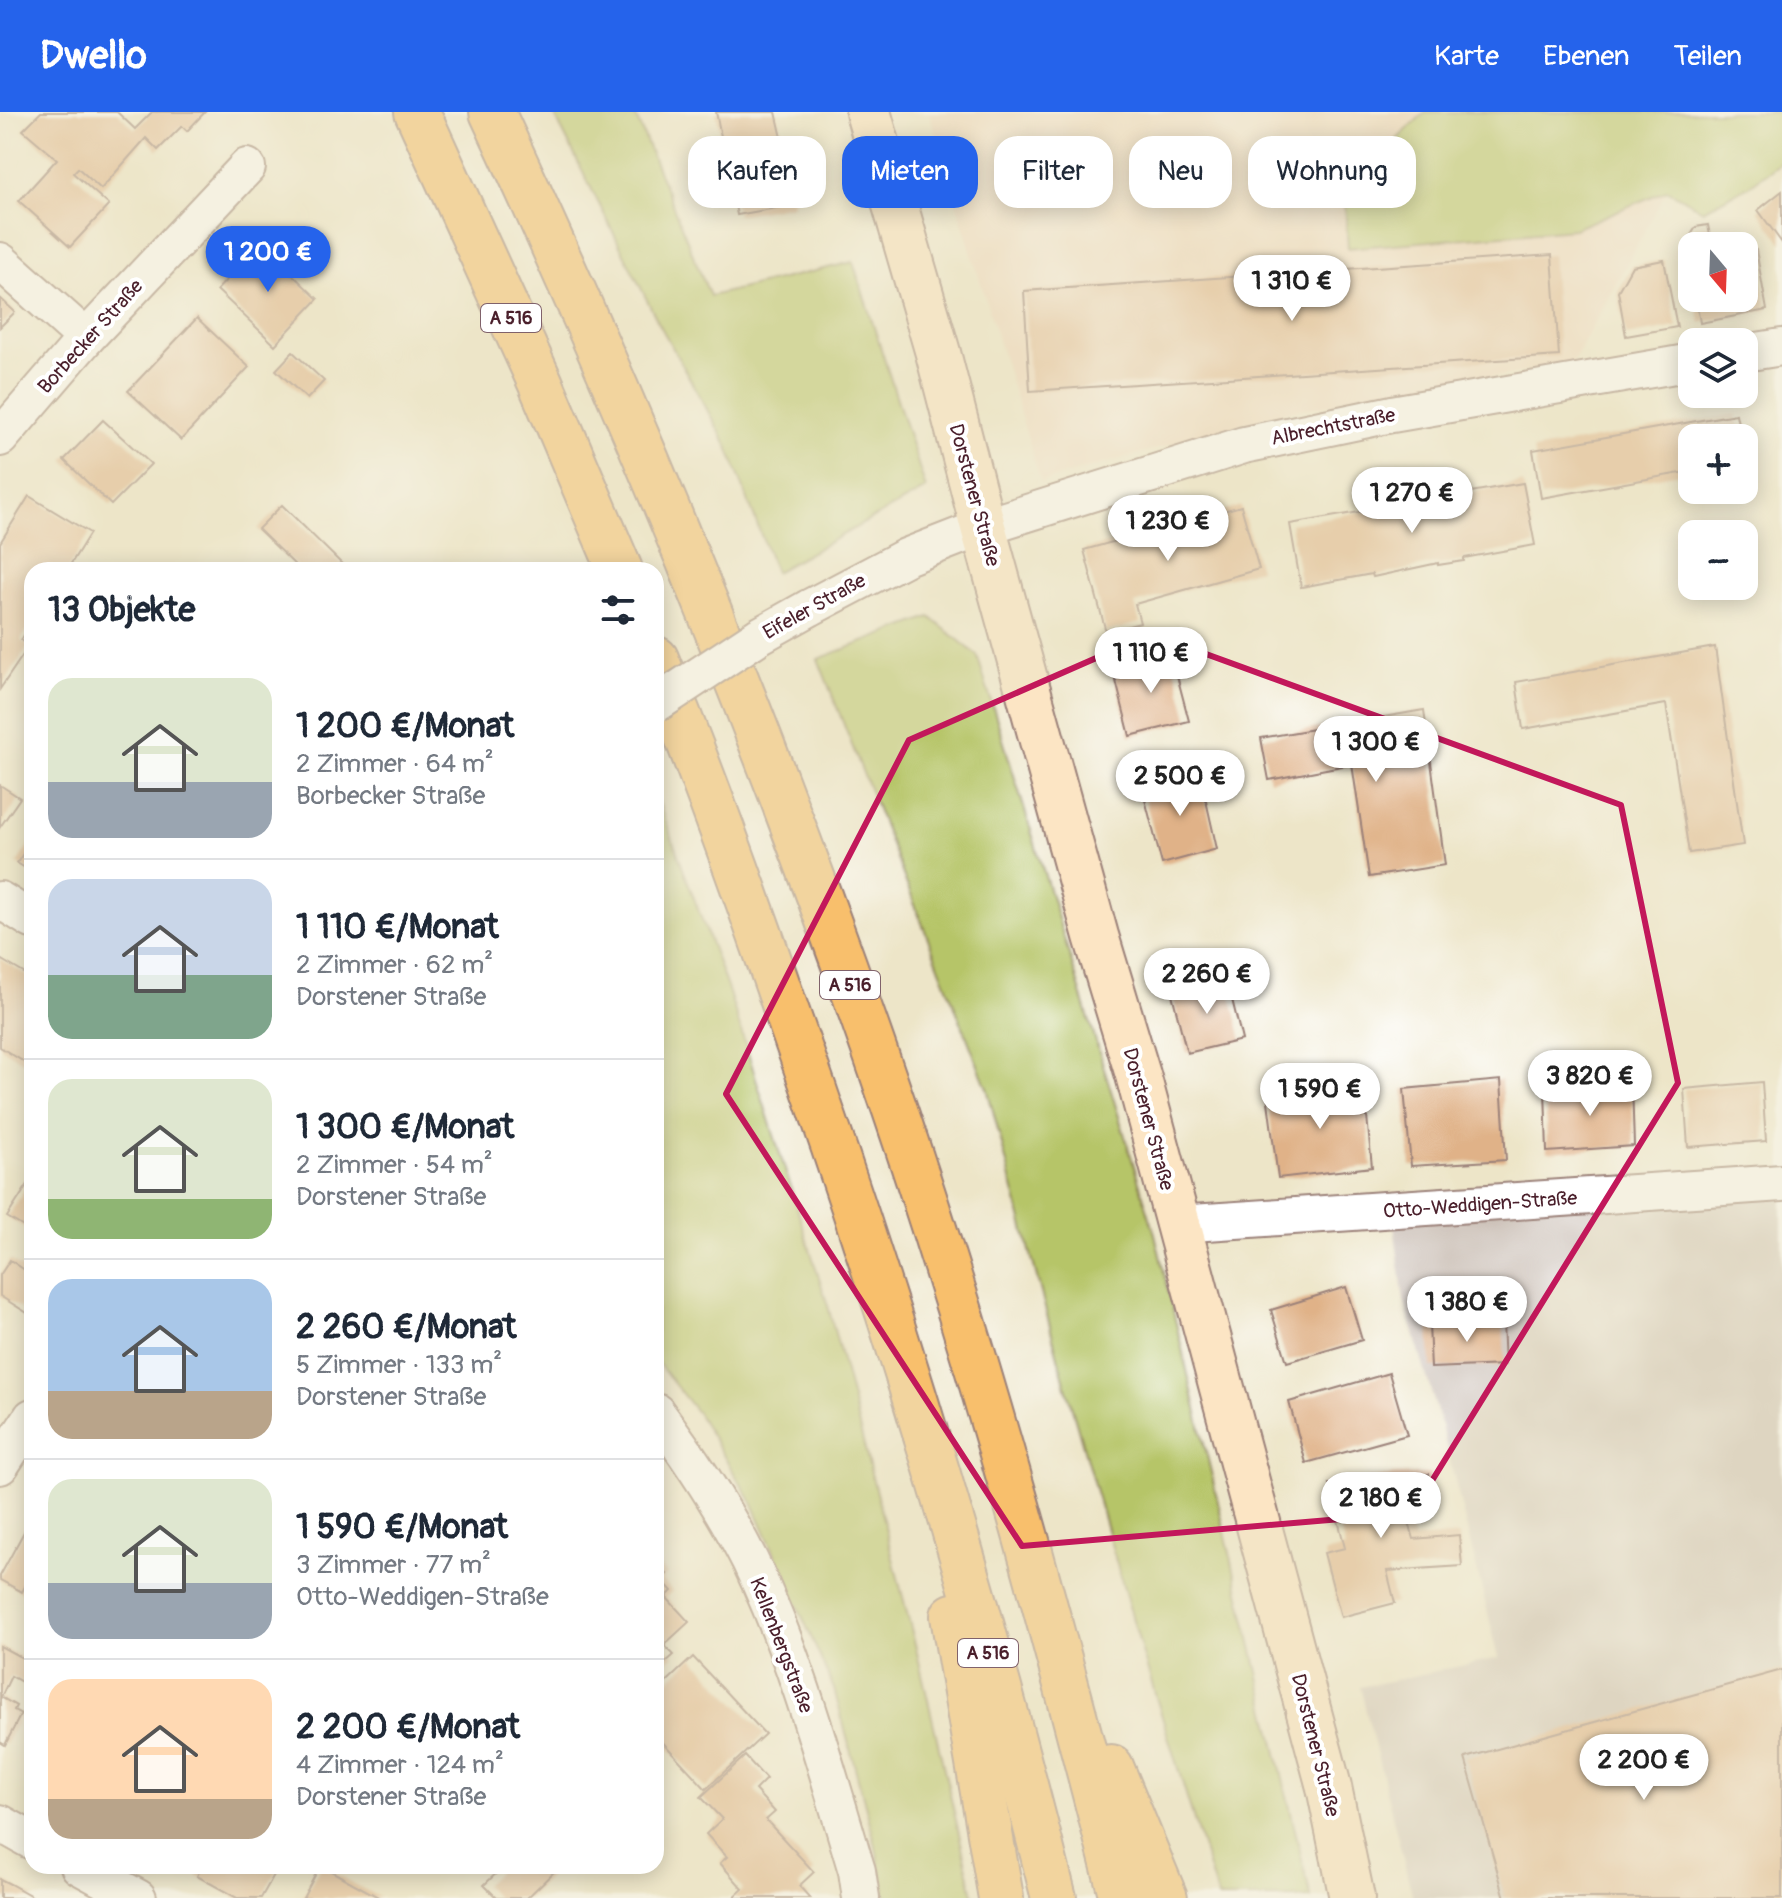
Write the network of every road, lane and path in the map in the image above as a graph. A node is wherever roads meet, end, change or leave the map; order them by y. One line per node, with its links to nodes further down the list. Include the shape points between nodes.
1 (417, 112): 12 (highway, A 516)
2 (492, 112): 23 (highway, A 516, via 604,356 803,853 896,1113)
3 (868, 112): 11 (main road, Dorstener Straße)
4 (247, 167): 6 (street, Borbecker Straße)
5 (0, 261): 6 (street)
6 (86, 338): 10 (street, Borbecker Straße)
7 (1782, 347): 8 (street)
8 (1758, 351)
9 (1678, 364): 11 (street, Albrechtstraße, via 1301,431)
10 (0, 438)
11 (983, 527): 14 (street, Eifeler Straße, bridge, via 906,557 809,608); 18 (main road, Dorstener Straße)
12 (617, 562)
13 (664, 680): 19 (highway, A 516, via 825,1118)
14 (664, 699)
15 (0, 900): 16 (street)
16 (24, 915)
17 (1782, 1183): 18 (street, Otto-Weddigen-Straße)
18 (1177, 1224): 33 (main road, Dorstener Straße, via 1329,1787)
19 (917, 1409): 27 (highway); 30 (highway, A 516)
20 (664, 1424): 29 (street, Kellenbergstraße, via 750,1562 806,1703)
21 (24, 1429): 22 (street)
22 (0, 1466)
23 (1052, 1628): 31 (highway, A 516); 32 (highway)
24 (0, 1823): 25 (street)
25 (24, 1836)
26 (94, 1874): 28 (street)
27 (999, 1890)
28 (138, 1898)
29 (861, 1898)
30 (1054, 1898)
31 (1122, 1898)
32 (1165, 1898)
33 (1352, 1898)

